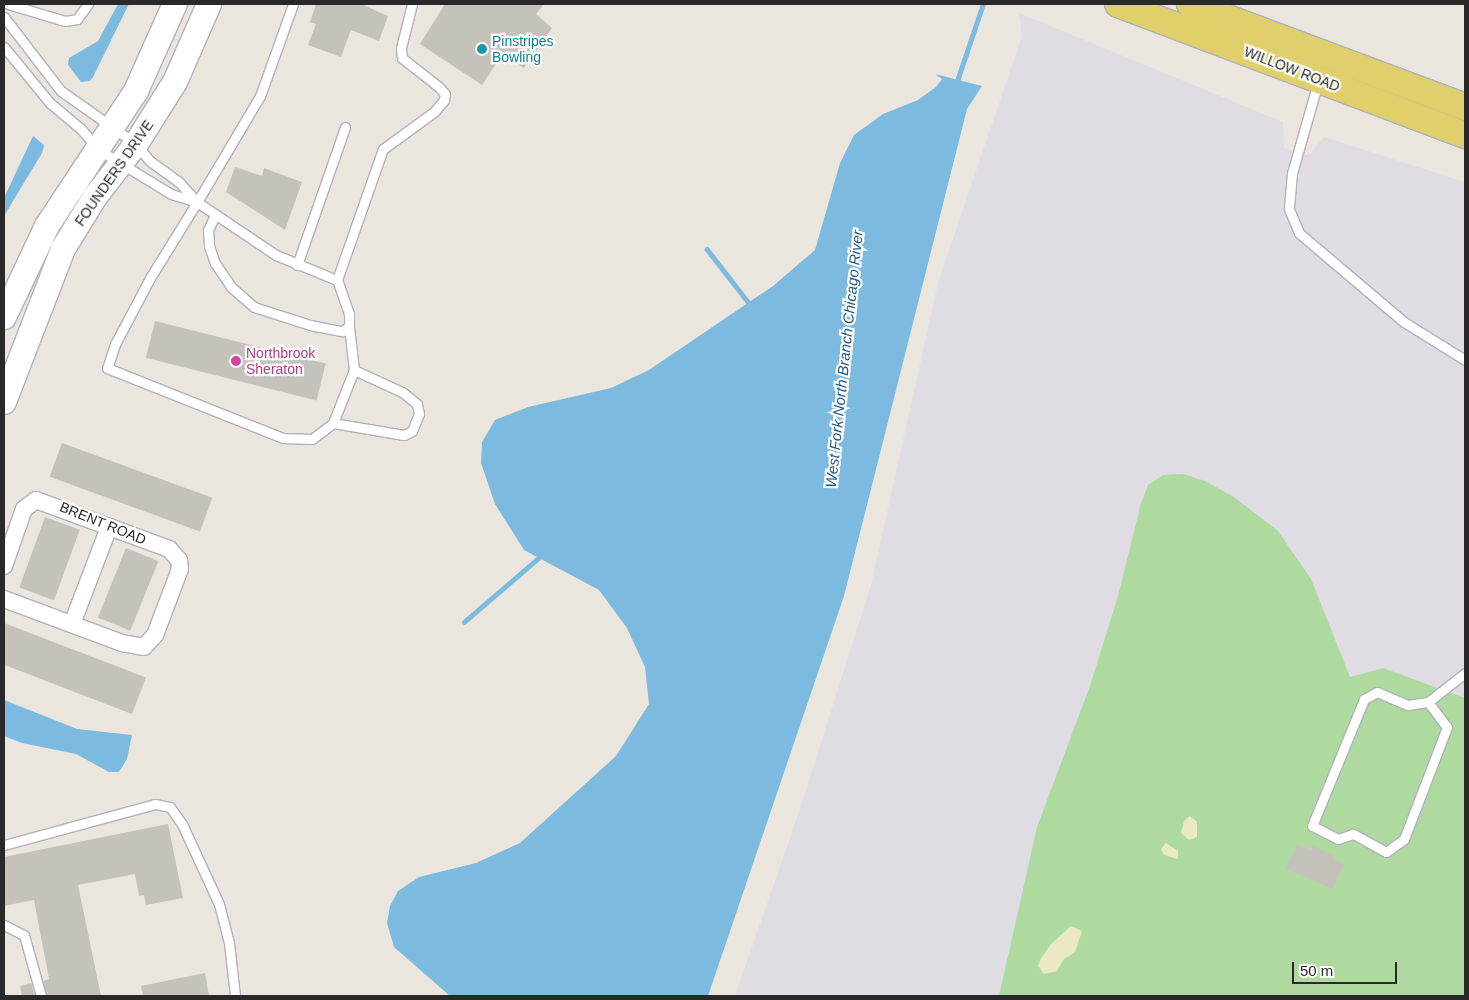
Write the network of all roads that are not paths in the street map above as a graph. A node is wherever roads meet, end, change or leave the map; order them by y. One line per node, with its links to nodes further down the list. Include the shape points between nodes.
1 (8, 4): 2 (lane, via 65,22 77,19)
2 (88, 4)
3 (175, 4): 14 (main road, FOUNDERS DRIVE, via 151,61)
4 (208, 4): 16 (main road, FOUNDERS DRIVE, via 179,74)
5 (293, 4): 19 (lane, via 260,96)
6 (412, 4): 22 (lane, via 401,48 402,58 439,87 445,94 444,100 434,112 383,149)
7 (1190, 4): 11 (main road, WILLOW ROAD)
8 (1126, 5): 11 (main road, WILLOW ROAD)
9 (4, 17): 14 (lane, via 61,91)
10 (4, 47): 17 (lane, via 50,104 81,129)
11 (1323, 68): 12 (main road, WILLOW ROAD); 15 (main road, WILLOW ROAD); 25 (lane, via 1292,172 1289,209 1299,233 1404,322)
12 (1465, 107)
13 (344, 126): 21 (lane)
14 (113, 128): 16 (lane); 17 (main road, FOUNDERS DRIVE)
15 (1465, 135)
16 (136, 144): 18 (main road, FOUNDERS DRIVE); 19 (lane, via 150,161 178,181)
17 (98, 150): 18 (lane); 23 (main road, FOUNDERS DRIVE, via 80,172 47,226)
18 (121, 165): 19 (lane, via 171,194); 27 (main road, FOUNDERS DRIVE, via 95,197 63,249)
19 (197, 202): 20 (lane); 28 (lane, via 150,278 106,368 283,438 312,439)
20 (215, 215): 21 (lane, via 253,242); 24 (lane, via 208,230 209,246 231,287 248,304 329,330 342,331)
21 (298, 265): 22 (lane)
22 (337, 280): 24 (lane, via 349,314)
23 (4, 317)
24 (349, 327): 26 (lane)
25 (1465, 360)
26 (354, 370): 28 (lane); 28 (lane, via 402,392 417,404 419,414 412,431 404,435)
27 (4, 402)
28 (333, 423)
29 (109, 527): 30 (street, BRENT ROAD, via 46,500 36,500 24,509); 32 (street); 32 (street, BRENT ROAD, via 175,554 180,569 155,636 144,647 135,647)
30 (4, 566)
31 (4, 599): 32 (street)
32 (72, 624)
33 (1465, 673): 34 (lane)
34 (1428, 702): 34 (lane, via 1408,705 1377,692 1364,699 1312,826 1338,839 1353,834 1386,852 1404,839 1448,727)
35 (4, 845): 38 (lane, via 155,804 170,808 182,824 219,904 229,943)
36 (4, 925): 37 (lane, via 24,935)
37 (41, 996)
38 (235, 996)

